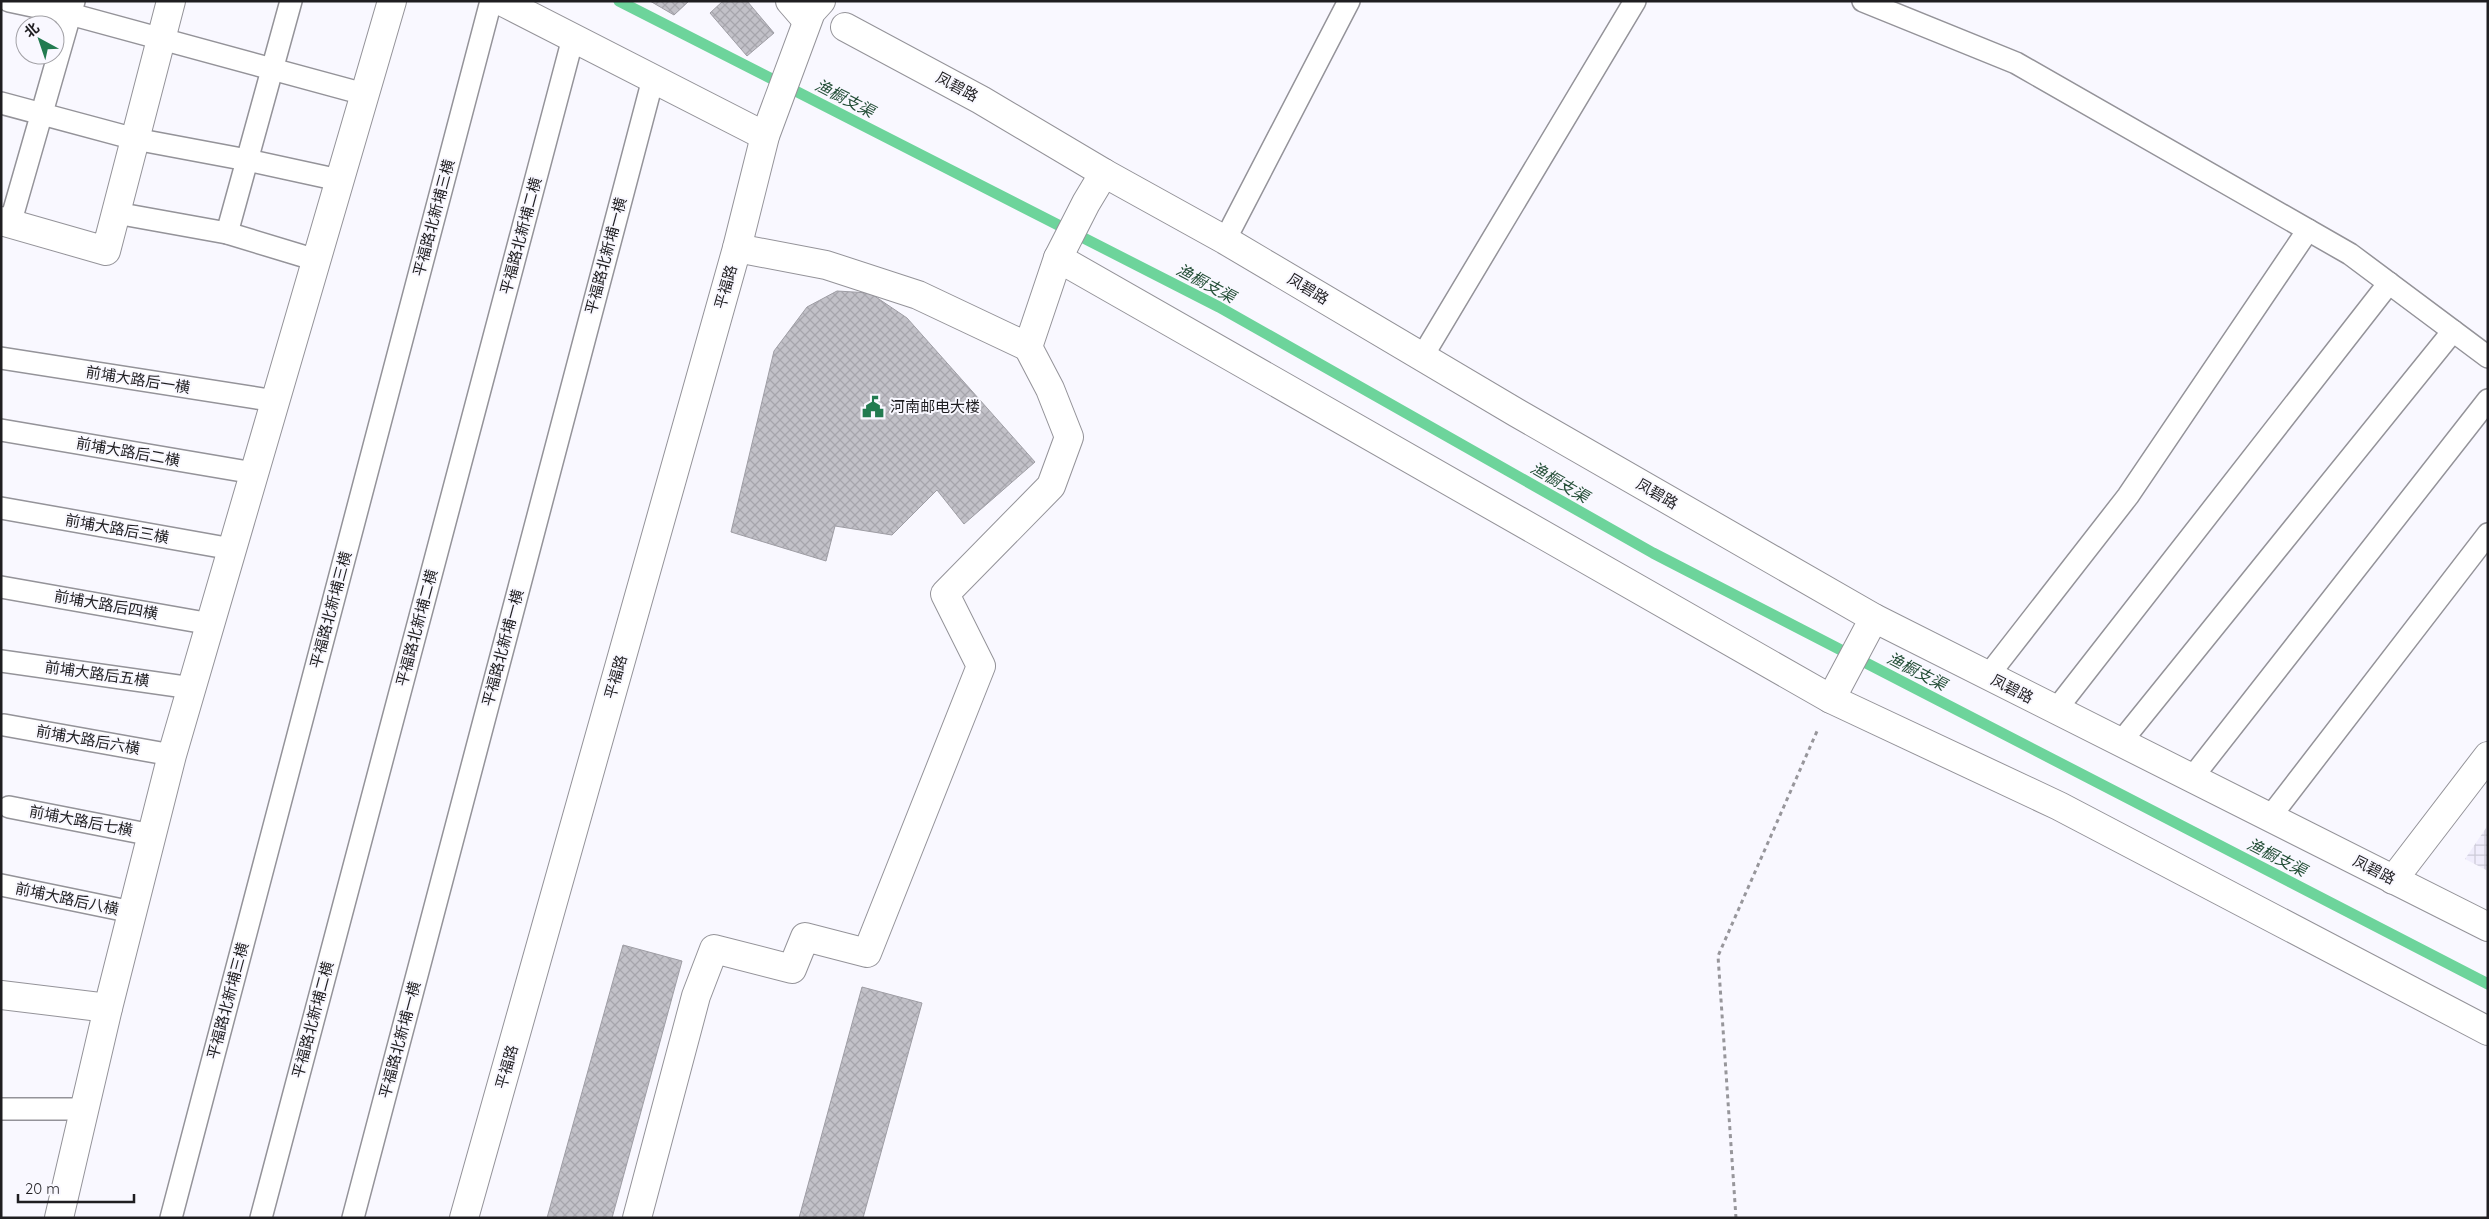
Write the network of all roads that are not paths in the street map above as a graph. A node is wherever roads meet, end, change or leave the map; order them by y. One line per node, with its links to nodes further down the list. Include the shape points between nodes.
1 (9, 1): 11 (lane)
2 (171, 1): 14 (street)
3 (291, 1): 15 (lane)
4 (392, 1): 17 (street)
5 (491, 1): 72 (lane, 平福路北新埔三横)
6 (501, 1): 13 (street)
7 (1349, 1): 29 (lane)
8 (1634, 1): 36 (lane)
9 (1863, 1): 27 (lane, via 2016,63)
10 (809, 5): 20 (street, 平福路, via 812,12)
11 (72, 8): 14 (lane); 19 (lane)
12 (844, 27): 23 (street, 凤碧路, via 981,100)
13 (573, 38): 16 (street); 73 (lane, 平福路北新埔二横)
14 (161, 40): 15 (lane); 21 (street)
15 (272, 70): 17 (lane); 22 (lane)
16 (653, 79): 20 (street); 74 (lane, 平福路北新埔一横)
17 (364, 94): 24 (street)
18 (1, 103): 19 (lane)
19 (42, 115): 21 (lane); 26 (lane)
20 (765, 136): 30 (street, 平福路)
21 (135, 139): 22 (lane); 25 (street)
22 (247, 160): 24 (lane); 28 (lane)
23 (1104, 173): 29 (street, 凤碧路); 31 (street)
24 (340, 180): 32 (street)
25 (116, 213): 26 (street, via 106,251); 28 (lane)
26 (6, 222)
27 (2308, 230): 33 (lane, via 2350,254); 50 (lane, via 2128,496)
28 (227, 233): 32 (lane)
29 (1225, 240): 36 (street, 凤碧路)
30 (737, 248): 35 (street, via 826,265 918,295); 75 (street, 平福路)
31 (1058, 258): 35 (street); 52 (street)
32 (316, 260): 40 (street)
33 (2388, 283): 34 (lane); 53 (lane)
34 (2452, 331): 37 (lane); 55 (lane)
35 (1028, 347): 76 (street, via 1050,389 1069,437 1050,486 945,594 981,666 867,953 805,937 792,969 714,949 696,996)
36 (1422, 357): 47 (street, 凤碧路)
37 (2488, 357)
38 (1, 358): 40 (lane, 前埔大路后一横)
39 (2488, 400): 58 (lane)
40 (276, 401): 42 (street)
41 (1, 430): 42 (lane, 前埔大路后二横)
42 (254, 474): 45 (street)
43 (1, 508): 45 (lane, 前埔大路后三横)
44 (2488, 534): 60 (lane)
45 (232, 549): 48 (street)
46 (1, 587): 48 (lane, 前埔大路后四横)
47 (1874, 618): 50 (street, 凤碧路); 52 (street)
48 (211, 624): 51 (street)
49 (1, 661): 51 (lane, 前埔大路后五横)
50 (1987, 677): 53 (street, 凤碧路)
51 (192, 688): 56 (street)
52 (1831, 699): 68 (street, via 2059,806)
53 (2056, 711): 55 (street, 凤碧路)
54 (4, 725): 56 (lane, 前埔大路后六横)
55 (2120, 743): 58 (street, 凤碧路)
56 (172, 756): 61 (street)
57 (2488, 756): 62 (street)
58 (2191, 779): 60 (street, 凤碧路)
59 (10, 807): 61 (lane, 前埔大路后七横)
60 (2270, 817): 62 (street, 凤碧路)
61 (152, 835): 64 (street)
62 (2393, 880): 65 (street, 凤碧路)
63 (1, 885): 64 (lane, 前埔大路后八横)
64 (132, 912): 67 (street)
65 (2488, 927)
66 (1, 995): 67 (street)
67 (108, 1008): 70 (street)
68 (2488, 1031)
69 (1, 1109): 70 (lane)
70 (85, 1109): 71 (street)
71 (59, 1218)
72 (171, 1218)
73 (261, 1218)
74 (353, 1218)
75 (464, 1218)
76 (638, 1218)

